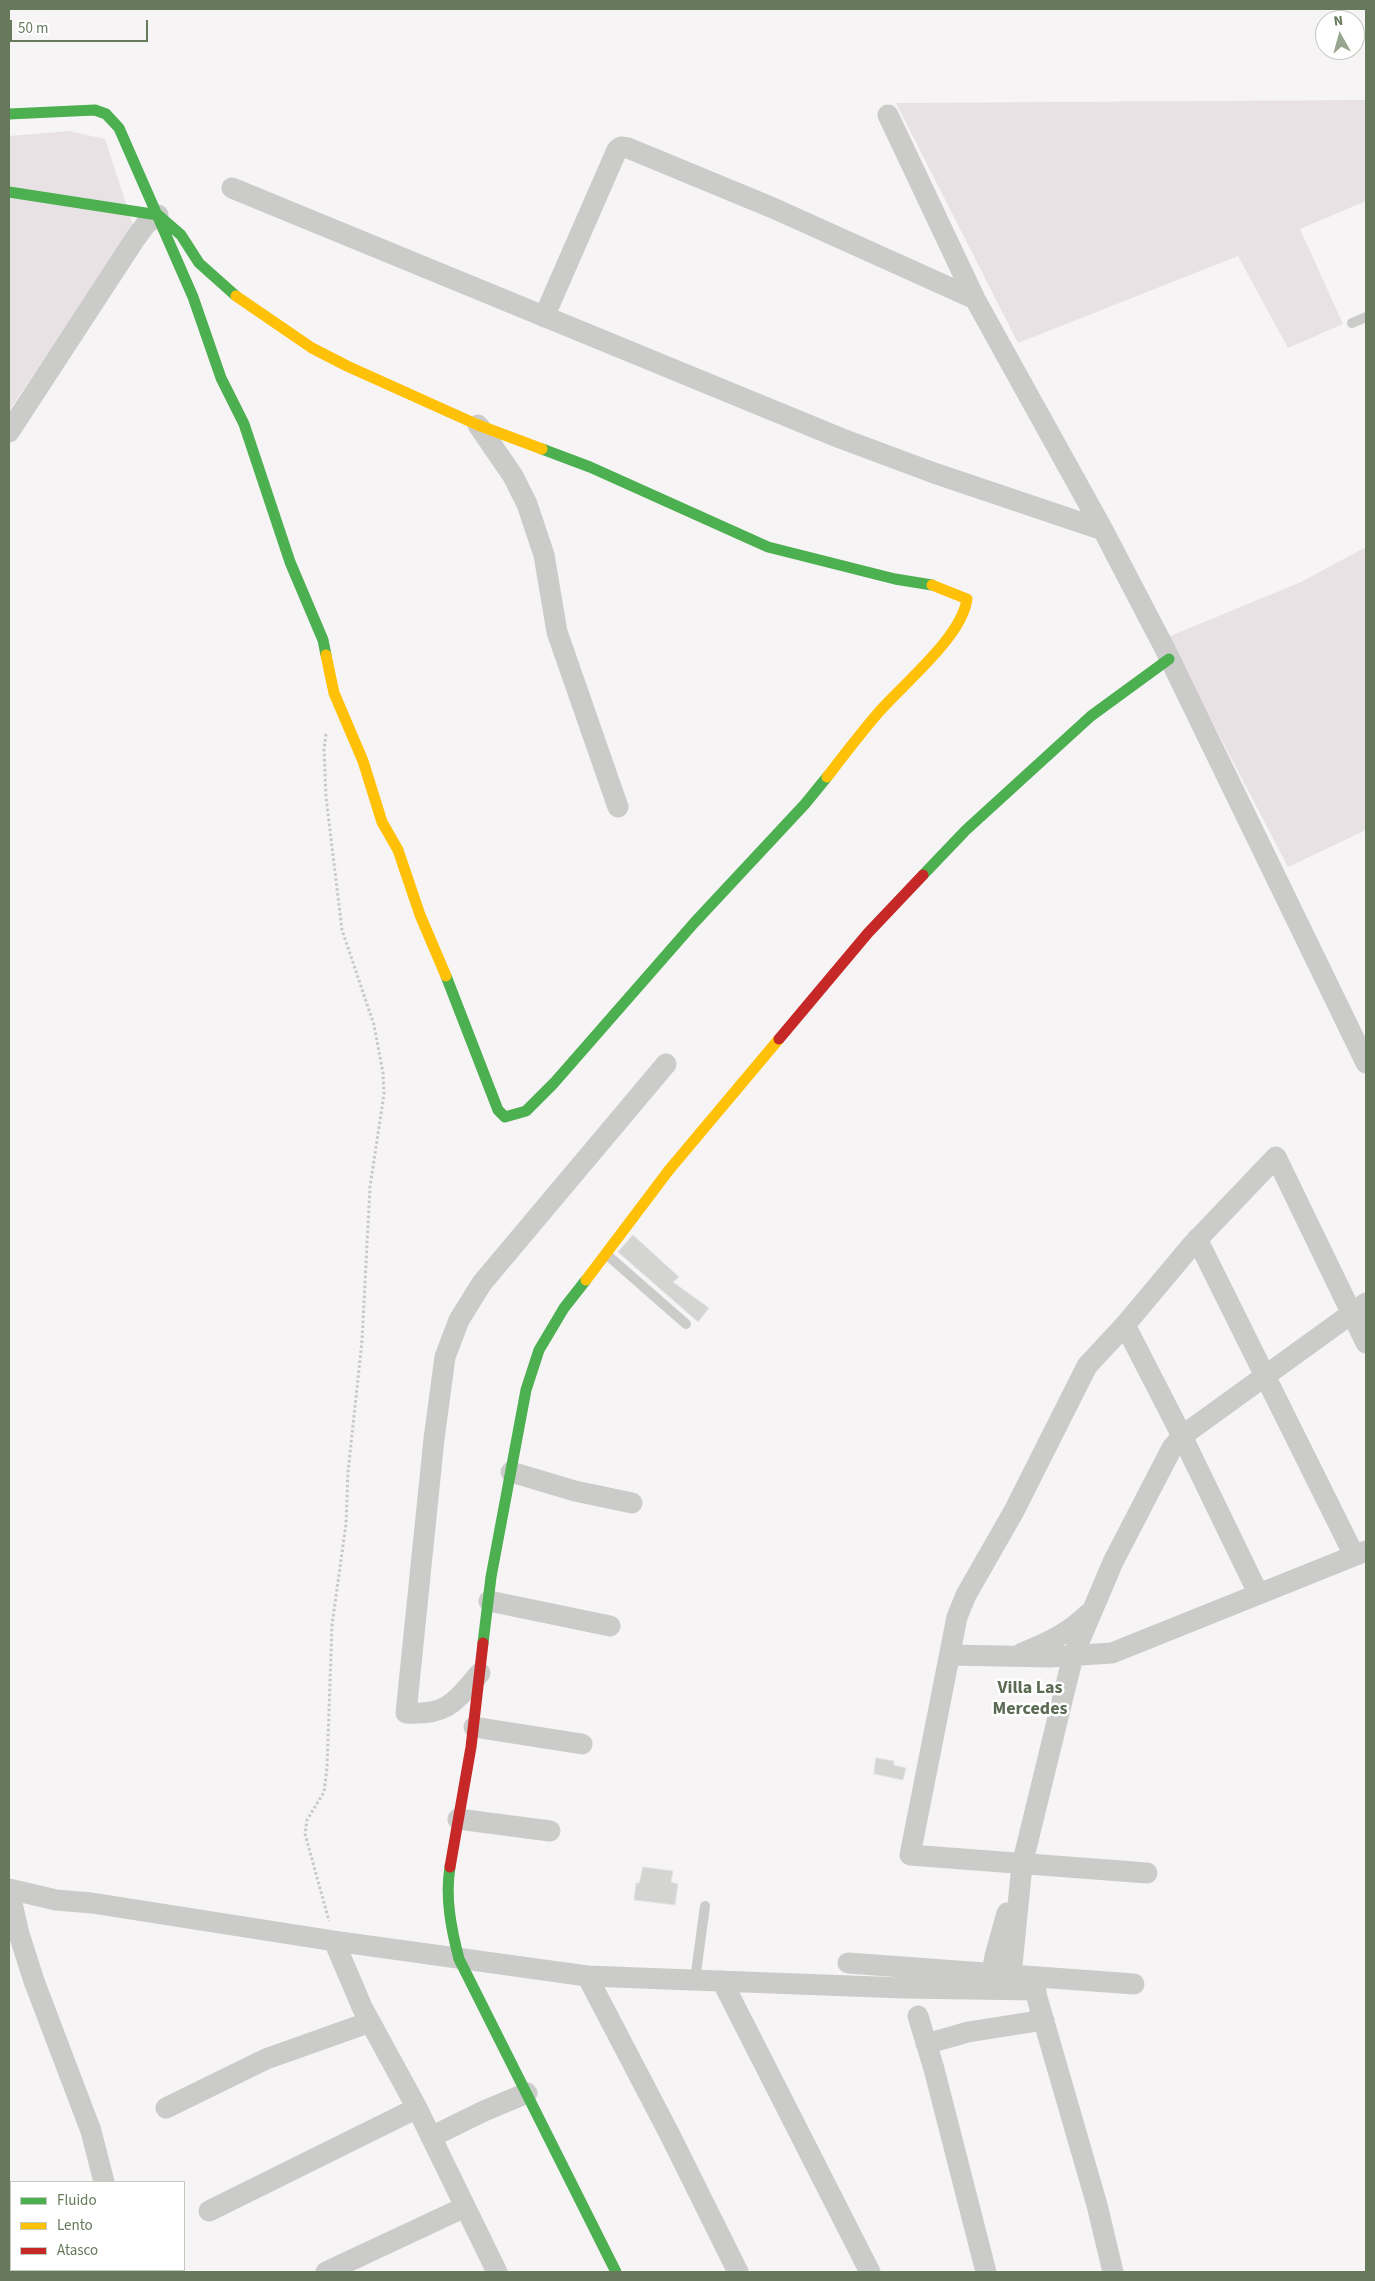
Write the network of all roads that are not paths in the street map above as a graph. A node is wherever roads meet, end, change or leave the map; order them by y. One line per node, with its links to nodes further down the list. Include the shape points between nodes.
1 (9, 114): 5 (street, via 82,110 106,114 119,128)
2 (888, 114): 6 (street)
3 (232, 188): 7 (street)
4 (9, 192): 5 (street)
5 (158, 215): 10 (street, via 181,235 199,262 234,296 312,348); 10 (street, via 193,297 221,378 244,424 281,538 323,640 334,693 363,761 382,822 398,850 420,915 498,1110 504,1117 526,1111 554,1083 694,923 805,804 879,712 929,661 957,624 966,599 935,586 768,547 590,467); 11 (street, via 135,239)
6 (975, 299): 7 (street, via 773,208 621,147); 12 (street)
7 (544, 317): 12 (street, via 840,438)
8 (1366, 317): 9 (lane)
9 (1352, 323)
10 (478, 425): 14 (street, via 522,491 532,517 544,555 557,632)
11 (9, 432)
12 (1103, 530): 13 (street)
13 (1170, 659): 15 (street); 18 (street, via 1091,716 966,830 875,926 669,1170)
14 (618, 806)
15 (1366, 1063)
16 (666, 1064): 35 (street, via 482,1283 459,1320 445,1357 406,1713 445,1708)
17 (1198, 1239): 19 (street, via 1276,1157); 21 (street); 23 (street)
18 (606, 1253): 20 (lane); 25 (street, via 564,1308 539,1350 526,1390)
19 (1359, 1308): 22 (street); 23 (street)
20 (686, 1324)
21 (1125, 1325): 24 (street); 32 (street, via 1087,1366 1014,1511 966,1595 957,1617)
22 (1366, 1343)
23 (1265, 1376): 24 (street); 27 (street)
24 (1182, 1436): 28 (street); 30 (street, via 1172,1448 1113,1562)
25 (511, 1472): 26 (street, via 575,1491); 29 (street)
26 (632, 1503)
27 (1360, 1553): 28 (street)
28 (1258, 1593): 33 (street, via 1112,1652)
29 (488, 1601): 31 (street); 35 (street)
30 (1092, 1610): 33 (street); 34 (street, via 1062,1635)
31 (610, 1626)
32 (950, 1655): 34 (street); 40 (street, via 910,1855)
33 (1073, 1656): 34 (street); 40 (street)
34 (1013, 1657)
35 (480, 1673): 36 (street)
36 (474, 1727): 37 (street); 38 (street)
37 (582, 1744)
38 (458, 1819): 39 (street); 45 (street, via 447,1903)
39 (550, 1831)
40 (1022, 1864): 41 (street); 48 (street)
41 (1147, 1873)
42 (9, 1890): 44 (street, via 56,1900); 60 (street, via 34,1981 91,2130)
43 (705, 1906): 49 (lane)
44 (334, 1941): 45 (street); 54 (street)
45 (459, 1959): 47 (street); 56 (street)
46 (848, 1963): 48 (street)
47 (587, 1976): 49 (street); 66 (street, via 670,2132)
48 (1017, 1979): 50 (street, via 902,1988); 51 (street); 53 (street)
49 (695, 1980): 50 (street)
50 (722, 1981): 67 (street)
51 (1134, 1984)
52 (918, 2016): 55 (street)
53 (1044, 2020): 55 (street, via 968,2032); 69 (street)
54 (370, 2022): 57 (street, via 266,2059); 58 (street)
55 (926, 2044): 68 (street)
56 (527, 2093): 59 (street); 65 (street)
57 (166, 2108)
58 (417, 2108): 59 (street); 62 (street)
59 (431, 2137): 61 (street)
60 (104, 2181)
61 (465, 2207): 63 (street); 64 (street)
62 (209, 2210)
63 (326, 2272)
64 (497, 2272)
65 (616, 2272)
66 (738, 2272)
67 (870, 2272)
68 (986, 2272)
69 (1113, 2272)

